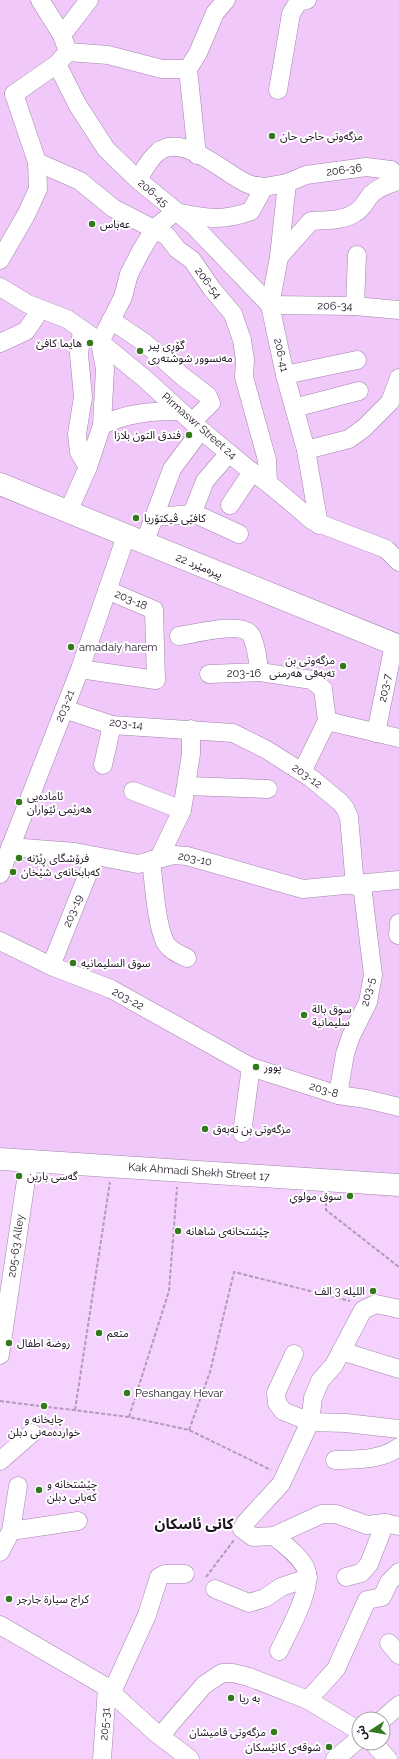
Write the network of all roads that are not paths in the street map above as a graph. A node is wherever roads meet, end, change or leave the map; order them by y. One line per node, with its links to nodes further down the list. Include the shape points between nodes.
1 (40, 0): 5 (street, 206-45)
2 (89, 0): 5 (street)
3 (307, 0): 8 (street, via 298,2 291,14)
4 (216, 4): 7 (street, via 198,53)
5 (62, 34): 6 (street, 206-45)
6 (63, 58): 7 (street, via 108,55 162,69); 9 (street); 13 (street, 206-45, via 77,104 106,149)
7 (188, 69): 10 (street)
8 (278, 90)
9 (7, 92): 11 (street)
10 (197, 155): 13 (street, via 182,147 159,151); 15 (street, via 208,158 247,184)
11 (37, 162): 17 (street, 206-54, via 80,181 113,208); 20 (street, via 38,189)
12 (399, 179): 14 (street, 206-36, via 391,170 366,168 306,175); 19 (street, 206-36, via 375,191 364,207 353,214 342,218 311,221)
13 (138, 180): 16 (street, 206-45)
14 (287, 183): 15 (street, 206-36); 19 (street, 206-41)
15 (264, 187): 16 (street, via 251,211 240,215 214,219)
16 (175, 212): 17 (street); 22 (street, 206-45, via 193,225)
17 (155, 228): 26 (street, via 129,274 123,297); 41 (street, 206-54, via 192,260 233,314 242,340 244,377 267,460)
18 (357, 255): 23 (street)
19 (279, 257): 22 (street, 206-41)
20 (0, 260)
21 (0, 287): 24 (street, Pirmaswr Street 24)
22 (270, 305): 23 (street, 206-34); 31 (street, 206-41)
23 (355, 306): 25 (street, 206-34)
24 (41, 309): 27 (street, Pirmaswr Street 24, via 67,319); 29 (street, via 26,332)
25 (399, 310)
26 (111, 320): 28 (street); 35 (street, 203-21, via 145,343 208,396 211,403)
27 (82, 330): 28 (street, Pirmaswr Street 24); 39 (street, via 79,354 83,397 77,434 79,452)
28 (100, 342): 35 (street, Pirmaswr Street 24); 36 (street, via 105,369)
29 (0, 343)
30 (357, 360): 31 (street)
31 (285, 375): 34 (street, 206-41)
32 (399, 378): 37 (street, via 390,402 364,428 349,439)
33 (359, 391): 34 (street)
34 (294, 408): 37 (street, 206-41)
35 (191, 421): 36 (street, via 137,413); 38 (street, Pirmaswr Street 24); 46 (street, 203-21)
36 (102, 425): 39 (street)
37 (306, 450): 47 (street, 206-41)
38 (229, 453): 40 (street, Pirmaswr Street 24); 45 (street, via 205,481)
39 (88, 467): 44 (street)
40 (252, 472): 41 (street, Pirmaswr Street 24); 43 (street)
41 (268, 482): 47 (street, Pirmaswr Street 24)
42 (0, 484): 44 (main road, 22 پیرەمێرد)
43 (230, 505)
44 (68, 512): 49 (main road, 22 پیرەمێرد)
45 (192, 514): 46 (street); 48 (street, via 202,516)
46 (155, 517): 49 (street, 203-21)
47 (319, 525): 50 (street, Pirmaswr Street 24, via 345,532 386,550)
48 (239, 534)
49 (135, 540): 51 (street, 203-21); 53 (main road, 22 پیرەمێرد)
50 (399, 562)
51 (107, 590): 54 (street, 203-21); 54 (street, 203-18, via 154,610 156,680)
52 (179, 636): 55 (street, via 232,628 248,631)
53 (397, 645): 61 (street, 203-7)
54 (80, 669): 57 (street, 203-21)
55 (260, 672): 56 (street, 203-16); 58 (street, 203-16, via 312,680 323,688)
56 (209, 674)
57 (64, 709): 59 (street, 203-14); 69 (street, 203-21)
58 (328, 721): 61 (street); 64 (street)
59 (112, 725): 60 (street, 203-14); 63 (street)
60 (191, 730): 64 (street, 203-12, via 233,733); 65 (street, via 191,754)
61 (376, 733): 62 (street)
62 (399, 738)
63 (104, 766)
64 (302, 772): 74 (street, 203-12, via 328,791 345,808 349,818)
65 (186, 786): 66 (street); 68 (street)
66 (268, 789)
67 (132, 791): 68 (street)
68 (182, 810): 71 (street)
69 (10, 847): 70 (street, 203-10); 72 (street, 203-21)
70 (95, 856): 71 (street, 203-10, via 138,864); 77 (street, 203-19)
71 (155, 859): 74 (street, 203-10, via 174,855 196,857 303,889); 76 (street, via 160,923 165,943 173,951)
72 (0, 874)
73 (399, 880): 74 (street, 203-10)
74 (358, 885): 79 (street, 203-5, via 373,975 368,1002 345,1054)
75 (0, 941): 77 (street, 203-22)
76 (187, 958)
77 (51, 966): 78 (street, 203-22, via 111,989)
78 (251, 1067): 79 (street, 203-8); 81 (street)
79 (338, 1095): 80 (street, 203-8)
80 (399, 1107)
81 (242, 1133)
82 (0, 1159): 83 (main road, Kak Ahmadi Shekh Street 17)
83 (29, 1160): 84 (main road, Kak Ahmadi Shekh Street 17); 85 (street, 205-63 Alley)
84 (399, 1185)
85 (7, 1262): 87 (street, 205-63 Alley)
86 (399, 1309): 88 (street, via 376,1304 363,1310)
87 (1, 1346)
88 (341, 1351): 90 (street); 91 (street, via 334,1365 320,1381 313,1398)
89 (294, 1354): 91 (street, via 276,1393 278,1403 283,1411)
90 (399, 1369)
91 (310, 1422): 92 (street); 101 (street, via 281,1484 242,1529 253,1537)
92 (399, 1429)
93 (32, 1433): 96 (street)
94 (399, 1447): 95 (street, via 372,1459)
95 (335, 1460)
96 (0, 1461)
97 (18, 1486): 100 (street)
98 (78, 1521): 100 (street)
99 (392, 1524): 101 (street, via 367,1525 336,1514 322,1514); 105 (street, via 369,1564 361,1573)
100 (11, 1531): 102 (street)
101 (274, 1536): 106 (street, via 301,1562)
102 (0, 1552)
103 (399, 1572): 111 (street, via 382,1597 367,1600 336,1669)
104 (185, 1574): 110 (street, via 165,1574 159,1577 147,1615)
105 (346, 1576)
106 (308, 1578): 107 (street, via 249,1603); 109 (street)
107 (215, 1589)
108 (0, 1626): 110 (street)
109 (279, 1651)
110 (109, 1690): 115 (street); 118 (street, 205-31)
111 (308, 1700): 114 (street); 115 (street, via 249,1676 222,1673 199,1690)
112 (399, 1705): 113 (street)
113 (391, 1712)
114 (351, 1726)
115 (161, 1735): 119 (street)
116 (351, 1746): 120 (street)
117 (380, 1751): 121 (street)
118 (102, 1759)
119 (190, 1759)
120 (336, 1759)
121 (388, 1759)

